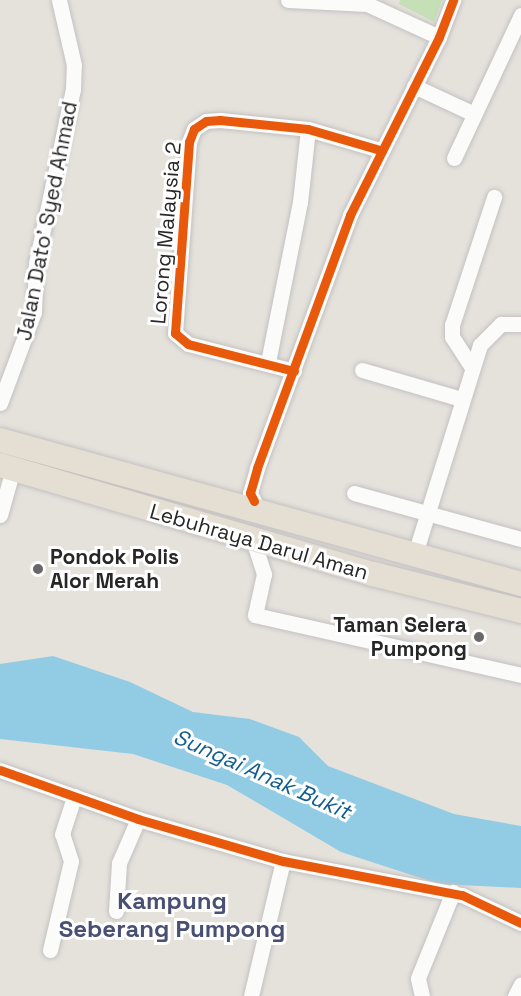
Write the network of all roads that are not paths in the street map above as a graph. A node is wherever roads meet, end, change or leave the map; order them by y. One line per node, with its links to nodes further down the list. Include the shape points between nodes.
1 (59, 0): 18 (street, Jalan Dato' Syed Ahmad, via 74,65 73,89 36,263 34,312)
2 (288, 0): 5 (street, via 367,4)
3 (453, 0): 5 (street)
4 (521, 15): 7 (street)
5 (439, 37): 6 (street)
6 (414, 86): 7 (street); 9 (street)
7 (474, 114): 10 (street)
8 (308, 129): 9 (street, Lorong Malaysia 2); 13 (street, via 300,202); 13 (street, Lorong Malaysia 2, via 206,121 194,129 189,142 175,333 188,345)
9 (380, 150): 16 (street, via 350,215)
10 (454, 158)
11 (494, 197): 14 (street, via 452,325 452,337)
12 (521, 324): 14 (street, via 510,322 493,330 480,345)
13 (268, 362): 16 (street, Lorong Malaysia 2)
14 (471, 366): 17 (street)
15 (362, 370): 17 (street)
16 (294, 371): 22 (street, via 250,493)
17 (461, 399): 23 (street)
18 (0, 403)
19 (0, 440): 22 (highway, Lebuhraya Darul Aman)
20 (7, 467): 24 (street); 25 (highway, Lebuhraya Darul Aman)
21 (354, 493): 23 (street)
22 (251, 509): 25 (highway, via 234,520); 28 (highway, Lebuhraya Darul Aman); 29 (highway, via 257,527)
23 (428, 513): 26 (street); 28 (street)
24 (0, 515)
25 (173, 519): 27 (highway, Lebuhraya Darul Aman)
26 (521, 539)
27 (253, 540): 29 (highway, Lebuhraya Darul Aman); 32 (street, via 264,574 255,615)
28 (414, 557): 30 (highway, Lebuhraya Darul Aman)
29 (318, 559): 31 (highway, Lebuhraya Darul Aman)
30 (521, 584)
31 (521, 611)
32 (521, 675)
33 (1, 774): 34 (street)
34 (75, 796): 35 (street); 40 (street, via 62,834 71,861)
35 (138, 819): 36 (street); 38 (street, via 119,863)
36 (283, 861): 37 (street); 42 (street)
37 (453, 892): 39 (street); 43 (street, via 418,978)
38 (116, 911)
39 (521, 923)
40 (50, 950)
41 (521, 984): 44 (street)
42 (251, 996)
43 (422, 996)
44 (515, 996)

